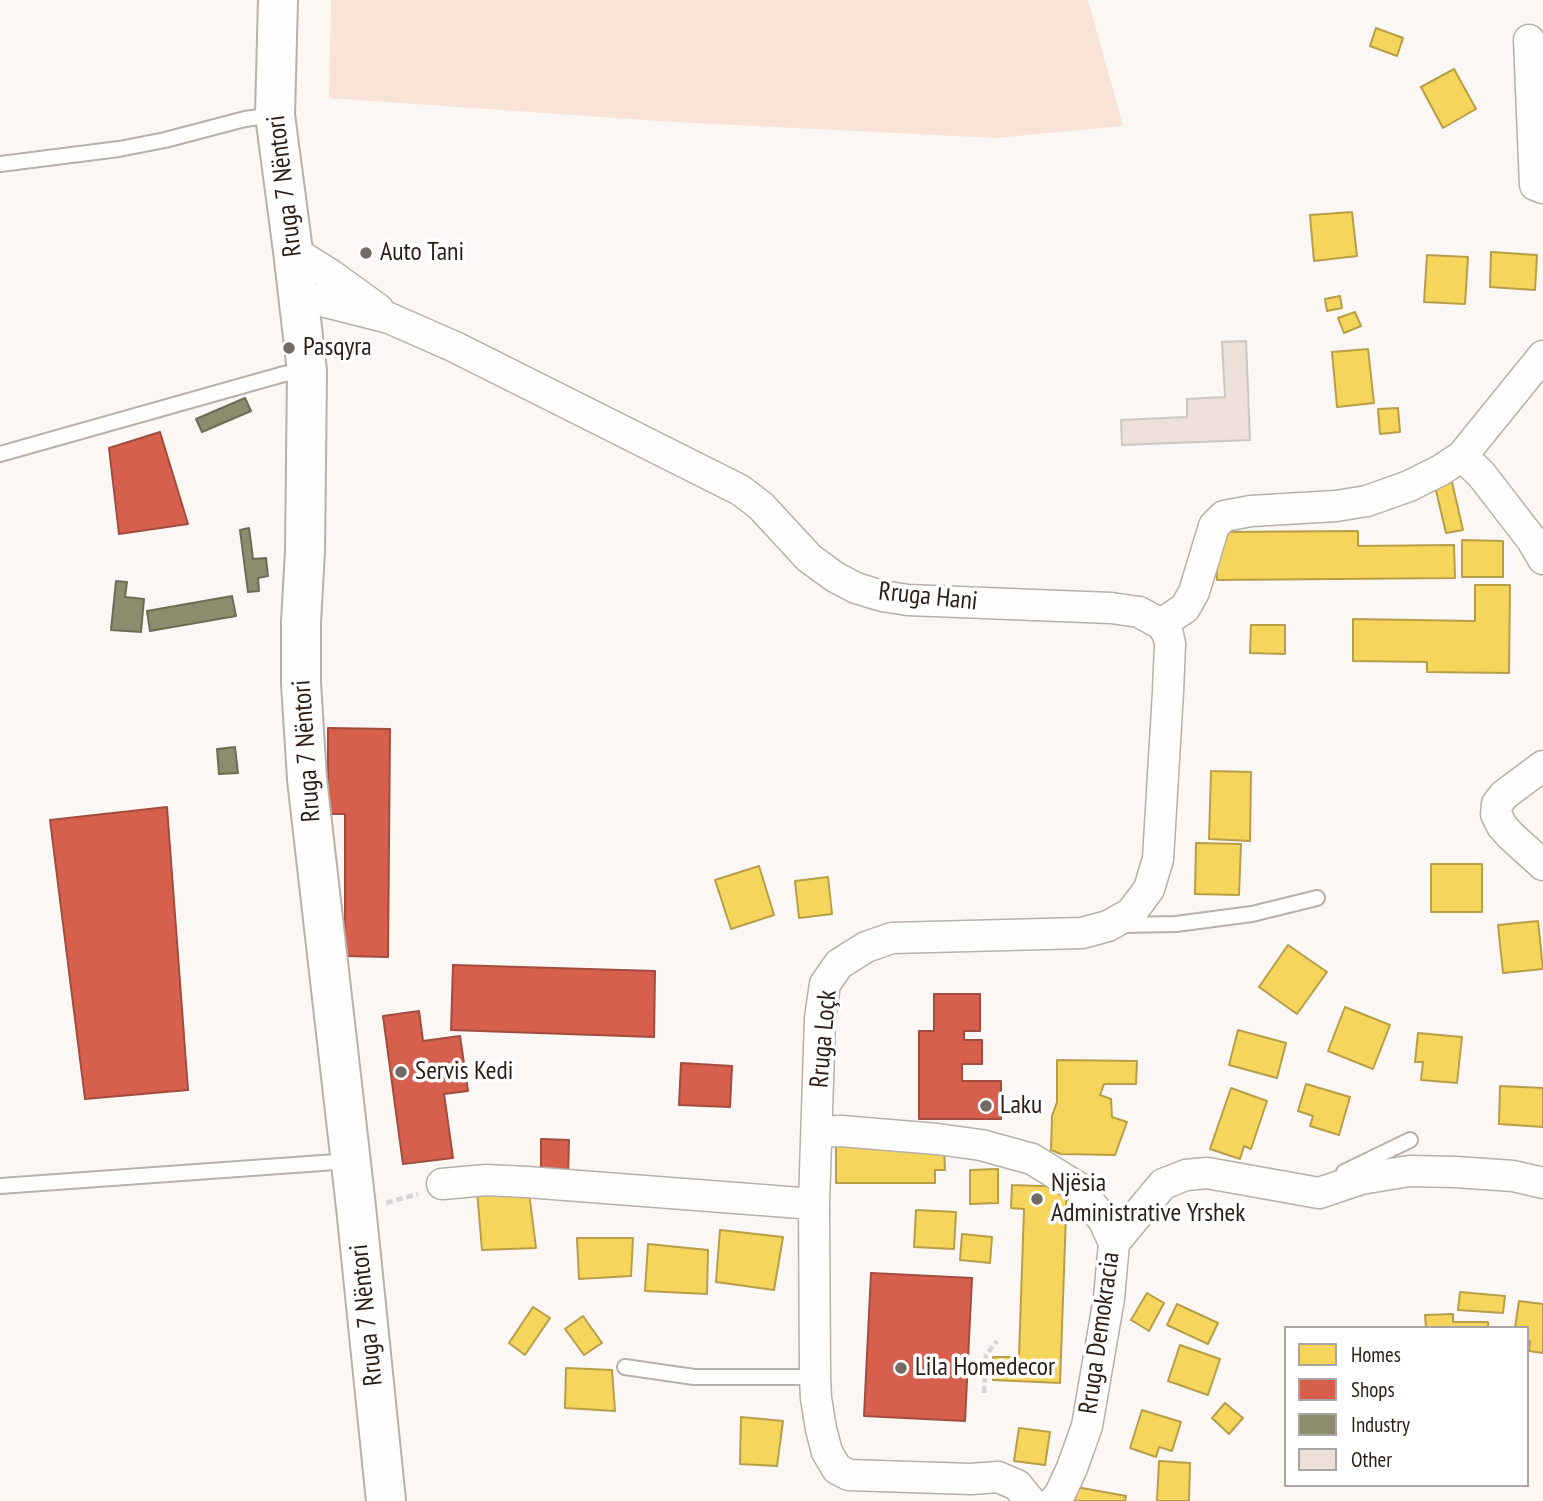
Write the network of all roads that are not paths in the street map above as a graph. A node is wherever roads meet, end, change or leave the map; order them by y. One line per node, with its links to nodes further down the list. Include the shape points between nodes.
1 (278, 0): 3 (main road, Rruga 7 Nëntori)
2 (1529, 40): 5 (street, via 1535,185)
3 (275, 115): 4 (lane, via 119,149); 6 (main road, Rruga 7 Nëntori)
4 (0, 164)
5 (1543, 188)
6 (293, 251): 7 (main road, Rruga 7 Nëntori); 8 (street, Rruga Hani)
7 (298, 295): 8 (street, Rruga Hani); 10 (main road, Rruga 7 Nëntori)
8 (389, 318): 14 (street, Rruga Hani, via 740,490 809,558 856,588 908,600 1111,608 1139,612)
9 (1543, 356): 12 (street)
10 (307, 370): 11 (lane); 21 (main road, Rruga 7 Nëntori, via 301,622 304,740)
11 (0, 454)
12 (1462, 456): 13 (street, via 1481,474); 14 (street, via 1441,470 1367,501 1224,516 1214,526 1185,608)
13 (1543, 559)
14 (1161, 624): 18 (street, Rruga Loçk, via 1170,644 1158,859 1149,889 1131,913)
15 (1543, 766): 16 (street, via 1504,795 1496,814 1511,836)
16 (1543, 866)
17 (1317, 898): 18 (lane, via 1252,914 1176,924)
18 (1108, 926): 19 (street, Rruga Loçk, via 1082,933 892,938 839,964 825,984 820,1018)
19 (818, 1132): 26 (street, Rruga Loçk); 27 (street, Rruga Demokracia, via 948,1140 1032,1159 1079,1188 1104,1220)
20 (1410, 1140): 25 (lane, via 1332,1178)
21 (351, 1161): 24 (lane); 30 (main road, Rruga 7 Nëntori)
22 (1543, 1183): 25 (street, via 1513,1175 1409,1171)
23 (442, 1184): 26 (street, via 527,1182)
24 (0, 1186)
25 (1319, 1193): 27 (street, via 1207,1173 1186,1175 1163,1184)
26 (814, 1204): 29 (street, Rruga Loçk)
27 (1114, 1243): 32 (street, Rruga Demokracia, via 1087,1426)
28 (625, 1367): 29 (lane, via 694,1377)
29 (815, 1377): 31 (street, Rruga Loçk, via 821,1429 837,1469 870,1477 998,1477 1017,1485)
30 (386, 1501)
31 (1030, 1501)
32 (1054, 1501)

